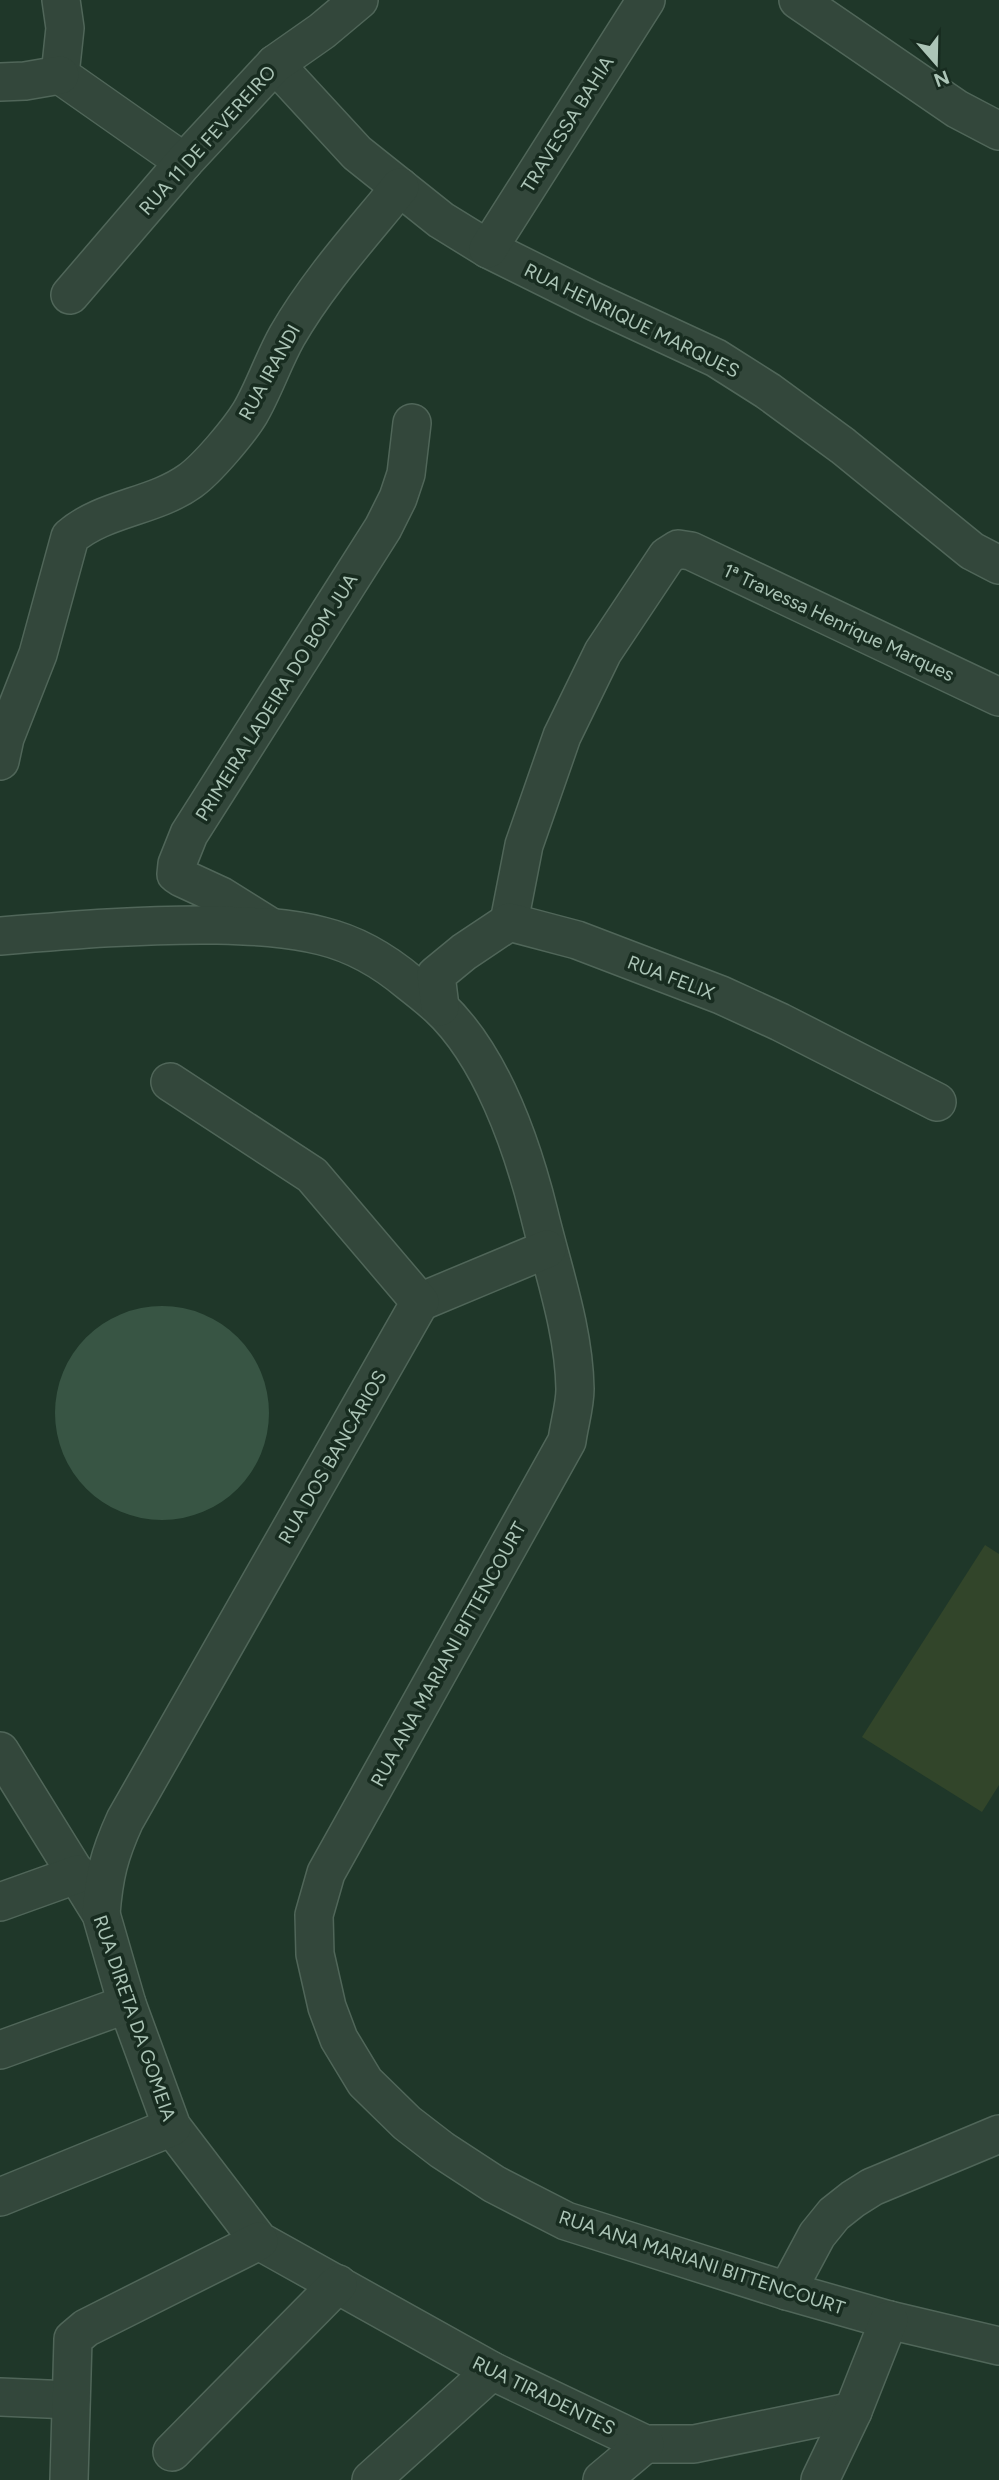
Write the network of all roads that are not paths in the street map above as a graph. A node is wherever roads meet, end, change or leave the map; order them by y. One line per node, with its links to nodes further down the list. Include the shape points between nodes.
1 (61, 0): 6 (street, via 65,28)
2 (359, 0): 5 (street, RUA 11 DE FEVEREIRO)
3 (646, 0): 11 (street, TRAVESSA BAHIA)
4 (798, 0): 8 (street, via 957,109)
5 (275, 64): 9 (street, RUA 11 DE FEVEREIRO); 10 (street, RUA HENRIQUE MARQUES, via 357,153)
6 (60, 75): 7 (street); 9 (street)
7 (0, 82)
8 (999, 131)
9 (184, 162): 12 (street, RUA 11 DE FEVEREIRO)
10 (400, 187): 11 (street, RUA HENRIQUE MARQUES); 16 (street, RUA IRANDI, via 321,284 287,336 249,414 207,465 190,481 133,509 98,519 70,537 38,654)
11 (488, 249): 14 (street, RUA HENRIQUE MARQUES, via 716,358 843,446 972,551)
12 (70, 295)
13 (412, 423): 18 (street, PRIMEIRA LADEIRA DO BOM JUA, via 406,474 383,528 189,834 177,864 176,874)
14 (999, 565)
15 (999, 697): 17 (street, 1ª Travessa Henrique Marques, via 691,551 678,549 667,556 603,652 562,736 524,845)
16 (0, 761)
17 (509, 922): 20 (street, via 436,975); 22 (street, RUA FELIX, via 577,940 721,995)
18 (268, 926): 19 (street, RUA ANA MARIANI BITTENCOURT, via 170,924); 20 (street, RUA ANA MARIANI BITTENCOURT, via 323,936 382,961)
19 (0, 936)
20 (440, 1007): 23 (street, RUA ANA MARIANI BITTENCOURT, via 477,1054 504,1107 529,1172)
21 (170, 1082): 24 (street, via 312,1175)
22 (937, 1102)
23 (547, 1249): 24 (street); 36 (street, RUA ANA MARIANI BITTENCOURT, via 561,1293 575,1390 567,1441 326,1873 314,1915 315,1954 327,2007 339,2039 365,2082 407,2123 494,2184 566,2221)
24 (420, 1302): 28 (street, RUA DOS BANCÁRIOS, via 125,1820 104,1875)
25 (0, 1751): 26 (street, RUA DIRETA DA GOMEIA)
26 (78, 1874): 27 (street); 28 (street, RUA DIRETA DA GOMEIA)
27 (0, 1902)
28 (101, 1913): 29 (street, RUA DIRETA DA GOMEIA)
29 (127, 2004): 30 (street); 31 (street, RUA DIRETA DA GOMEIA)
30 (0, 2050)
31 (172, 2127): 33 (street); 34 (street, RUA DIRETA DA GOMEIA)
32 (995, 2132): 36 (street, via 853,2199 817,2235)
33 (0, 2197)
34 (259, 2242): 35 (street, RUA TIRADENTES); 41 (street, via 86,2328 73,2339)
35 (338, 2284): 39 (street, RUA TIRADENTES); 44 (street)
36 (787, 2291): 37 (street, RUA ANA MARIANI BITTENCOURT)
37 (889, 2320): 38 (street, RUA ANA MARIANI BITTENCOURT); 42 (street)
38 (999, 2346)
39 (492, 2371): 43 (street, RUA TIRADENTES); 47 (street)
40 (0, 2397): 41 (street)
41 (71, 2400): 46 (street)
42 (853, 2411): 43 (street, RUA TIRADENTES, via 694,2444); 45 (street)
43 (645, 2444): 48 (street)
44 (172, 2452)
45 (819, 2478)
46 (69, 2480)
47 (371, 2480)
48 (602, 2480)

